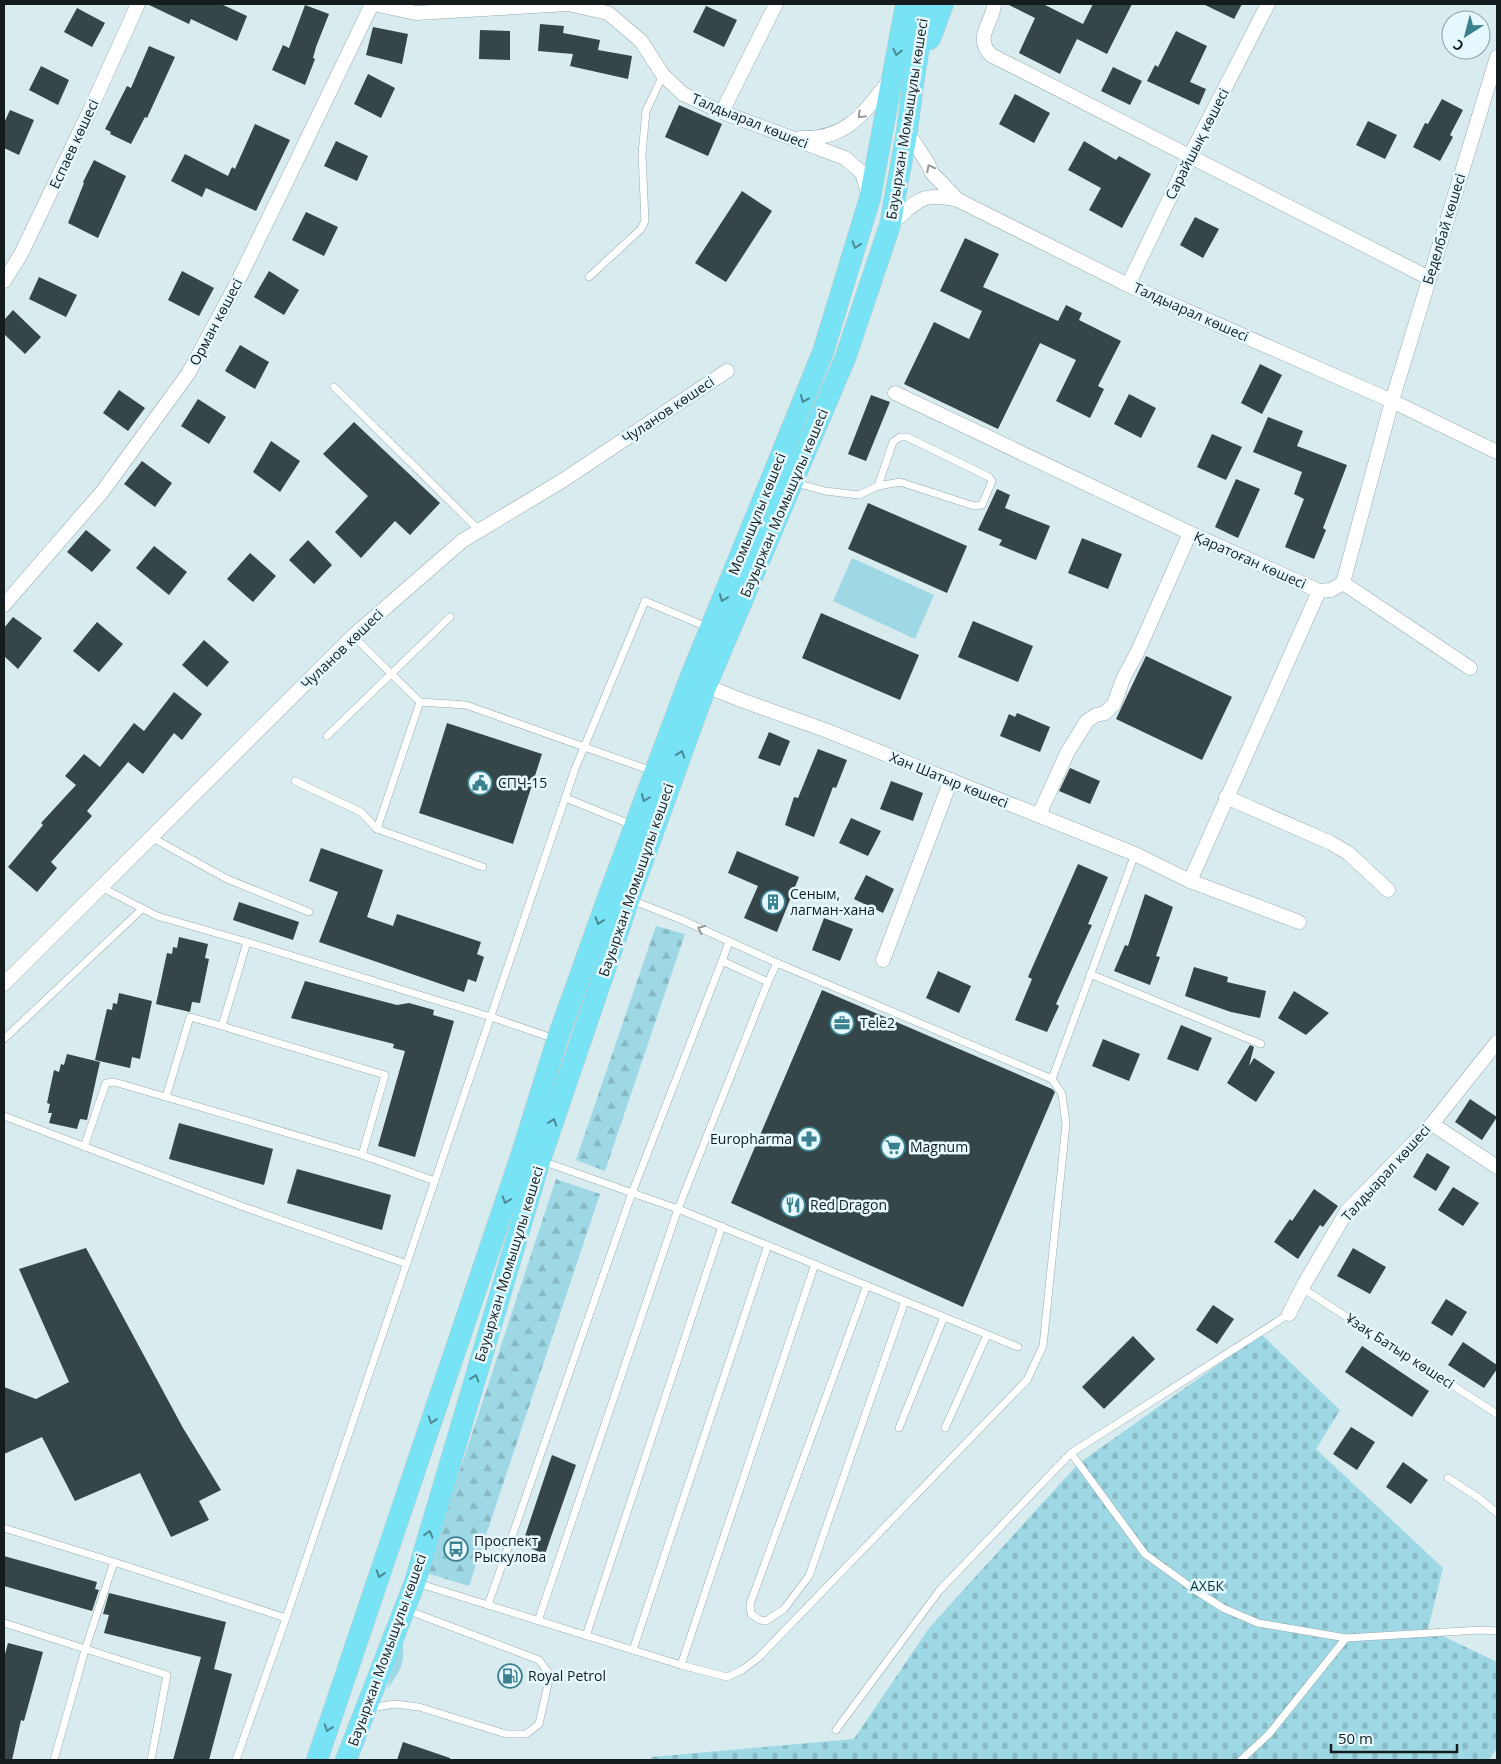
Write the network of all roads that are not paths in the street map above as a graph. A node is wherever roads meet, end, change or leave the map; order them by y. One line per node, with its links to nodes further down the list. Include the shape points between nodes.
1 (138, 4): 23 (street, Еспаев көшесі, via 21,254)
2 (372, 4): 9 (street, Талдыарал көшесі, via 416,13); 36 (street, Орман көшесі, via 278,200 188,374 102,492)
3 (776, 4): 14 (street)
4 (906, 4): 12 (main road, Момышұлы көшесі, one-way to 12)
5 (926, 4): 13 (main road, Бауыржан Момышұлы көшесі)
6 (943, 4): 13 (main road)
7 (995, 4): 17 (street, via 984,35 985,48 991,55)
8 (1268, 4): 17 (street, Сарайшық көшесі)
9 (461, 7): 11 (street, Талдыарал көшесі, via 568,4 608,13 641,41)
10 (1497, 57): 22 (street, Беделбай көшесі)
11 (663, 75): 14 (street, Талдыарал көшесі, via 683,94); 21 (lane, via 646,111 642,154 645,221 641,229)
12 (892, 77): 16 (street, one-way to 16, via 861,116 849,125 826,136); 18 (main road, Момышұлы көшесі)
13 (913, 84): 15 (main road, Бауыржан Момышұлы көшесі)
14 (722, 112): 16 (street, Талдыарал көшесі)
15 (907, 131): 19 (street, one-way to 15, via 932,173); 20 (main road, Бауыржан Момышұлы көшесі)
16 (793, 138): 18 (street, Талдыарал көшесі, via 845,158 862,174)
17 (1190, 156): 22 (street); 24 (street, Сарайшық көшесі)
18 (870, 198): 38 (main road, Момышұлы көшесі, one-way to 38, via 823,352)
19 (958, 200): 20 (street, Талдыарал көшесі, via 928,196 917,201); 24 (street, Талдыарал көшесі)
20 (890, 225): 30 (main road, Бауыржан Момышұлы көшесі, via 846,356)
21 (589, 277)
22 (1429, 278): 28 (street, Беделбай көшесі)
23 (4, 280)
24 (1128, 285): 28 (street, Талдыарал көшесі)
25 (727, 371): 32 (street, Чуланов көшесі, via 565,479)
26 (334, 387): 32 (lane)
27 (895, 393): 33 (street, Қаратоған көшесі)
28 (1392, 401): 29 (street, Талдыарал көшесі); 34 (street, Беделбай көшесі)
29 (1497, 452)
30 (793, 482): 31 (lane, via 825,491 860,495); 42 (main road, Бауыржан Момышұлы көшесі)
31 (878, 486): 31 (lane, via 900,482 974,506 982,505 992,481 907,437 900,437 893,442)
32 (479, 530): 39 (street, Чуланов көшесі, via 462,541)
33 (1190, 533): 35 (street, Қаратоған көшесі); 51 (street, via 1114,704 1105,713 1087,721 1067,752)
34 (1343, 583): 35 (street, via 1331,590); 40 (street)
35 (1319, 591): 49 (street, Қаратоған көшесі)
36 (4, 605)
37 (450, 617): 41 (lane)
38 (710, 628): 45 (lane, via 645,601); 46 (main road, Момышұлы көшесі)
39 (354, 636): 41 (lane); 54 (street, Чуланов көшесі)
40 (1470, 668)
41 (392, 674): 43 (lane); 44 (lane)
42 (706, 686): 47 (street, Хан Шатыр көшесі); 60 (main road, Бауыржан Момышұлы көшесі, one-way to 42)
43 (420, 702): 45 (lane, via 466,704); 53 (lane)
44 (327, 736)
45 (585, 747): 46 (lane); 50 (lane)
46 (655, 772): 52 (main road, Момышұлы көшесі, one-way to 52)
47 (951, 780): 51 (street, Хан Шатыр көшесі); 67 (street)
48 (296, 781): 53 (lane, via 361,812)
49 (1226, 797): 57 (street, Қаратоған көшесі); 59 (street, via 1331,844 1348,854)
50 (566, 798): 52 (lane); 72 (lane)
51 (1039, 815): 55 (street, Хан Шатыр көшесі)
52 (635, 826): 60 (main road, Бауыржан Момышұлы көшесі)
53 (377, 828): 56 (lane)
54 (150, 837): 58 (street, Чуланов көшесі); 62 (lane, via 227,880)
55 (1135, 854): 57 (street, Хан Шатыр көшесі); 69 (lane)
56 (483, 867)
57 (1190, 881): 63 (street, Хан Шатыр көшесі)
58 (101, 887): 61 (lane); 71 (street, Чуланов көшесі)
59 (1388, 890)
60 (619, 896): 65 (lane, one-way to 60); 75 (main road, Бауыржан Момышұлы көшесі, one-way to 75); 84 (main road, Бауыржан Момышұлы көшесі, one-way to 60)
61 (142, 909): 64 (lane); 74 (lane)
62 (309, 912)
63 (1299, 922)
64 (247, 942): 72 (lane); 73 (lane)
65 (729, 942): 66 (lane); 68 (lane)
66 (722, 960): 70 (lane); 87 (lane)
67 (883, 960)
68 (777, 963): 70 (lane); 78 (lane)
69 (1090, 974): 77 (lane); 78 (lane)
70 (768, 982): 88 (lane)
71 (4, 984)
72 (491, 1017): 75 (lane); 86 (lane)
73 (222, 1026): 79 (lane, via 190,1017); 83 (lane, via 385,1075)
74 (4, 1040)
75 (558, 1040): 84 (main road, Бауыржан Момышұлы көшесі)
76 (1497, 1042): 81 (street, Талдыарал көшесі)
77 (1261, 1044)
78 (1052, 1079): 119 (lane, via 1062,1094 1066,1124 1043,1346 1027,1380 758,1658 727,1677)
79 (166, 1097): 82 (lane, via 114,1082 106,1083); 83 (lane)
80 (4, 1116): 82 (lane)
81 (1432, 1124): 85 (street); 94 (street, Талдыарал көшесі, via 1347,1211)
82 (84, 1147): 91 (lane)
83 (362, 1155): 86 (lane)
84 (531, 1157): 87 (lane); 108 (main road, Бауыржан Момышұлы көшесі, one-way to 84); 125 (main road, Бауыржан Момышұлы көшесі, one-way to 125)
85 (1497, 1167)
86 (435, 1181): 91 (lane)
87 (632, 1193): 88 (lane); 109 (lane)
88 (678, 1208): 89 (lane); 112 (lane)
89 (722, 1226): 90 (lane); 115 (lane)
90 (768, 1245): 92 (lane); 118 (lane)
91 (407, 1264): 111 (lane)
92 (815, 1264): 93 (lane); 119 (lane)
93 (867, 1285): 95 (lane); 95 (lane, via 750,1604 751,1614 760,1620 766,1621 784,1609 809,1576)
94 (1302, 1288): 96 (street, Талдыарал көшесі); 100 (lane, Ұзақ Батыр көшесі)
95 (905, 1301): 97 (lane)
96 (1289, 1314): 103 (lane)
97 (944, 1317): 98 (lane); 101 (lane)
98 (987, 1334): 99 (lane); 102 (lane)
99 (1018, 1347)
100 (1497, 1414)
101 (899, 1428)
102 (945, 1428)
103 (1071, 1453): 116 (lane, via 1145,1554 1195,1590 1223,1608 1258,1623); 121 (lane, via 939,1591)
104 (1448, 1478): 105 (lane)
105 (1497, 1513)
106 (4, 1528): 107 (lane)
107 (114, 1562): 111 (lane); 117 (lane)
108 (415, 1582): 109 (lane); 110 (main road, Бауыржан Момышұлы көшесі)
109 (488, 1605): 112 (lane)
110 (405, 1608): 120 (main road, Бауыржан Момышұлы көшесі); 120 (lane, via 539,1660 550,1675 540,1724 526,1734 506,1734 419,1707 395,1704)
111 (286, 1618): 124 (lane)
112 (538, 1621): 115 (lane)
113 (4, 1623): 117 (lane)
114 (1497, 1631): 116 (lane)
115 (586, 1636): 118 (lane)
116 (1346, 1638): 127 (lane, via 1269,1734)
117 (85, 1650): 122 (lane); 123 (lane, via 167,1675)
118 (632, 1650): 119 (lane)
119 (681, 1665)
120 (366, 1708): 126 (main road, Бауыржан Момышұлы көшесі)
121 (836, 1730)
122 (54, 1760)
123 (151, 1760)
124 (236, 1760)
125 (317, 1760)
126 (346, 1760)
127 (1241, 1760)

